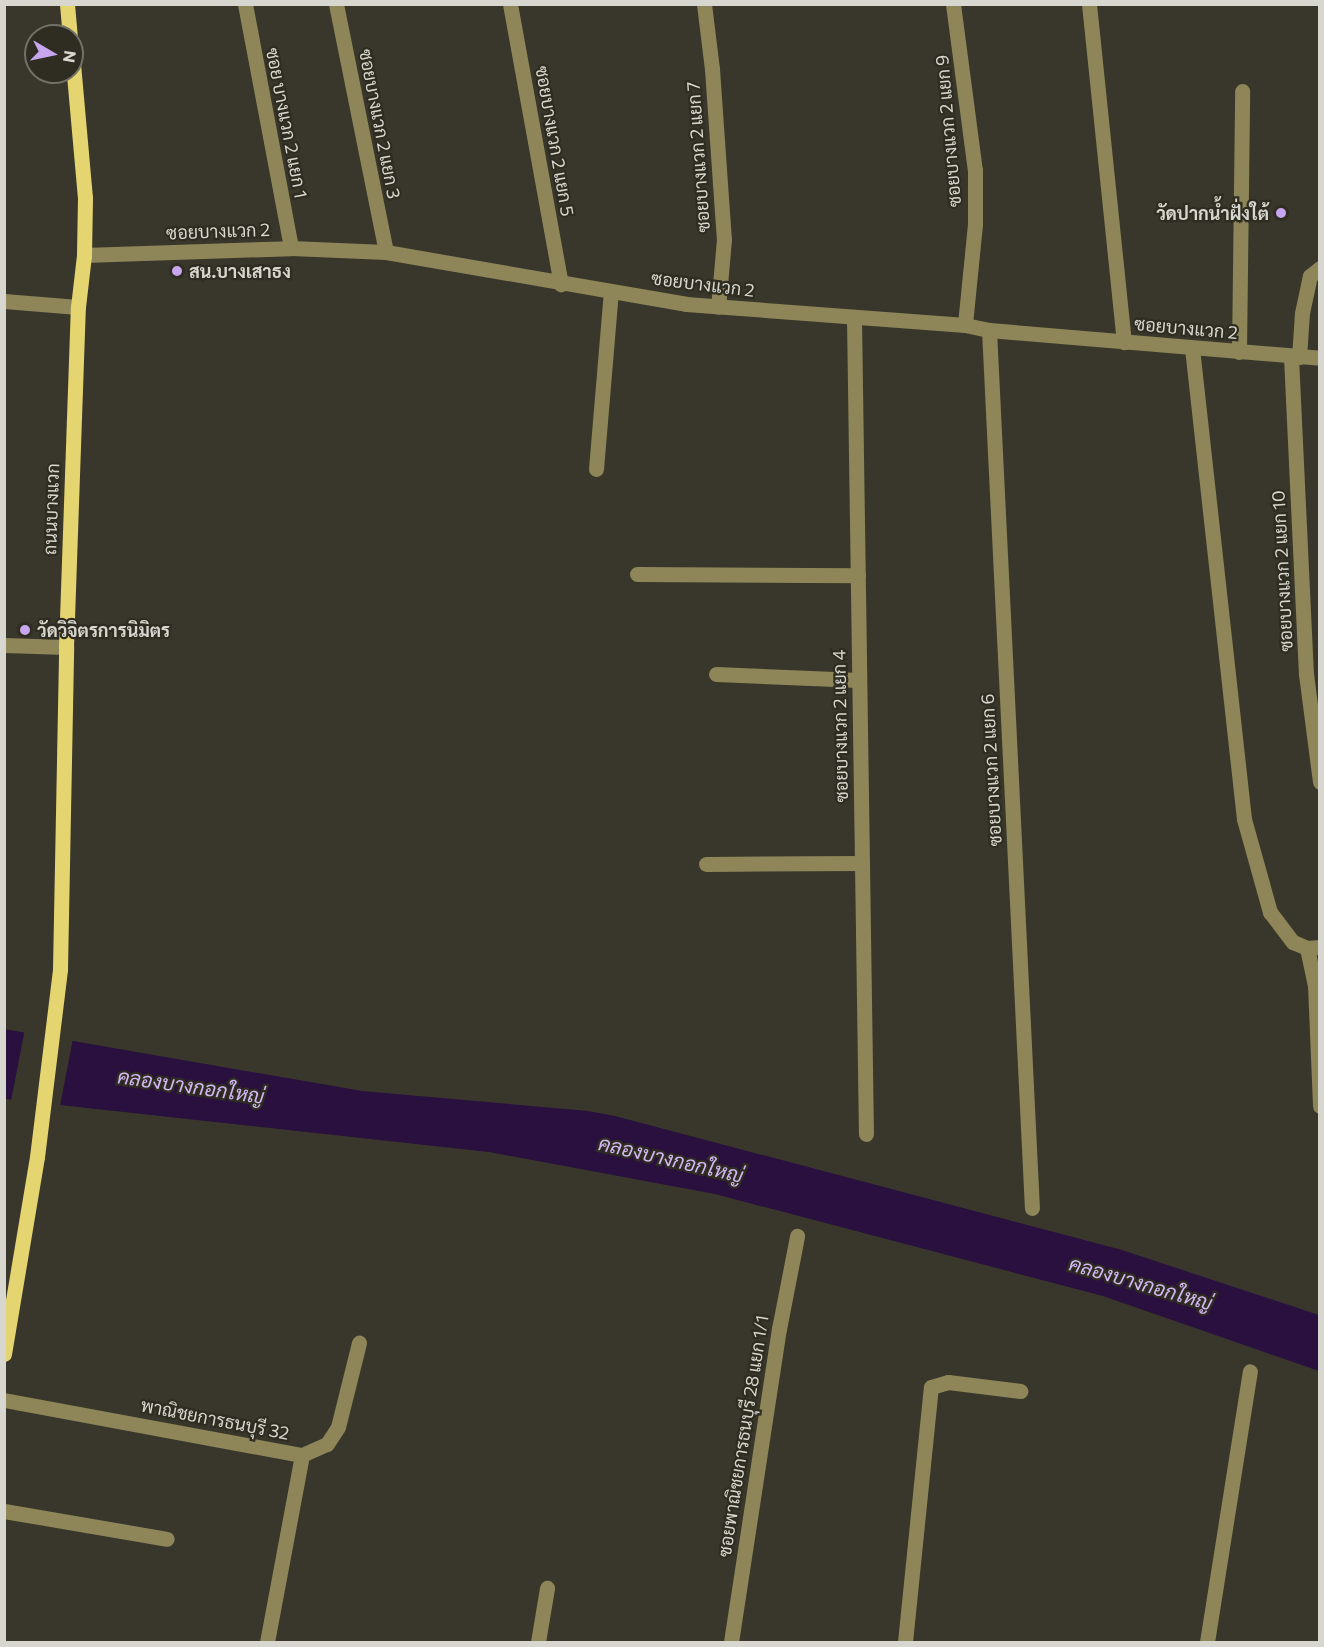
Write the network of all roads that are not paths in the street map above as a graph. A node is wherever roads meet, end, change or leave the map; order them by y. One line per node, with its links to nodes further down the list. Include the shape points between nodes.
1 (67, 4): 8 (main road)
2 (245, 4): 11 (street, ซอย บางแวก 2 แยก 1)
3 (336, 4): 12 (street, ซอยบางแวก 2 แยก 3)
4 (510, 4): 15 (street, ซอยบางแวก 2 แยก 5)
5 (704, 4): 19 (street, ซอยบางแวก 2 แยก 7, via 723,239)
6 (953, 4): 21 (street, ซอยบางแวก 2 แยก 9, via 975,170 975,224)
7 (1089, 4): 23 (street)
8 (69, 24)
9 (75, 84): 13 (main road, ถนนบางแวก, via 85,198)
10 (1242, 91): 25 (street)
11 (291, 248): 12 (street, ซอยบางแวก 2); 13 (street, ซอยบางแวก 2)
12 (386, 252): 15 (street, ซอยบางแวก 2)
13 (84, 255): 18 (main road, ถนนบางแวก)
14 (1320, 268): 26 (street, ซอยบางแวก 2 แยก 10, via 1310,276)
15 (561, 284): 16 (street, ซอยบางแวก 2)
16 (611, 292): 19 (street, ซอยบางแวก 2); 28 (street)
17 (4, 301): 18 (street)
18 (78, 307): 32 (main road, ถนนบางแวก)
19 (718, 307): 20 (street, ซอยบางแวก 2)
20 (854, 318): 21 (street, ซอยบางแวก 2); 30 (street, ซอยบางแวก 2 แยก 4)
21 (965, 325): 22 (street, ซอยบางแวก 2)
22 (989, 330): 23 (street, ซอยบางแวก 2); 42 (street, ซอยบางแวก 2 แยก 6)
23 (1124, 342): 24 (street, ซอยบางแวก 2)
24 (1192, 348): 25 (street, ซอยบางแวก 2); 39 (street, via 1244,819 1270,912 1293,942)
25 (1239, 352): 26 (street, ซอยบางแวก 2)
26 (1295, 357): 27 (street, ซอยบางแวก 2); 35 (street, ซอยบางแวก 2 แยก 10, via 1306,674)
27 (1320, 358)
28 (596, 469)
29 (637, 574): 30 (street)
30 (858, 575): 34 (street, ซอยบางแวก 2 แยก 4)
31 (4, 645): 32 (street)
32 (66, 647): 45 (main road, ถนนบางแวก, via 60,969 37,1157)
33 (716, 674): 34 (street)
34 (859, 680): 37 (street, ซอยบางแวก 2 แยก 4)
35 (1317, 744): 36 (street, ซอยบางแวก 2 แยก 10)
36 (1320, 782)
37 (862, 863): 38 (street); 41 (street, ซอยบางแวก 2 แยก 4)
38 (706, 864)
39 (1313, 947): 40 (street)
40 (1320, 1106)
41 (866, 1134)
42 (1032, 1208)
43 (797, 1236): 55 (street, ซอยพาณิชยการธนบุรี 28 แยก 1/1)
44 (358, 1343): 49 (street, via 338,1427 327,1444)
45 (4, 1354)
46 (1250, 1371): 57 (street)
47 (1020, 1391): 56 (street, via 948,1382 931,1387)
48 (4, 1400): 49 (street, พาณิชยการธนบุรี 32)
49 (302, 1455): 53 (street, พาณิชยการธนบุรี 32)
50 (4, 1510): 51 (street)
51 (167, 1539)
52 (548, 1588): 54 (street)
53 (267, 1642)
54 (538, 1642)
55 (731, 1642)
56 (904, 1642)
57 (1207, 1642)

